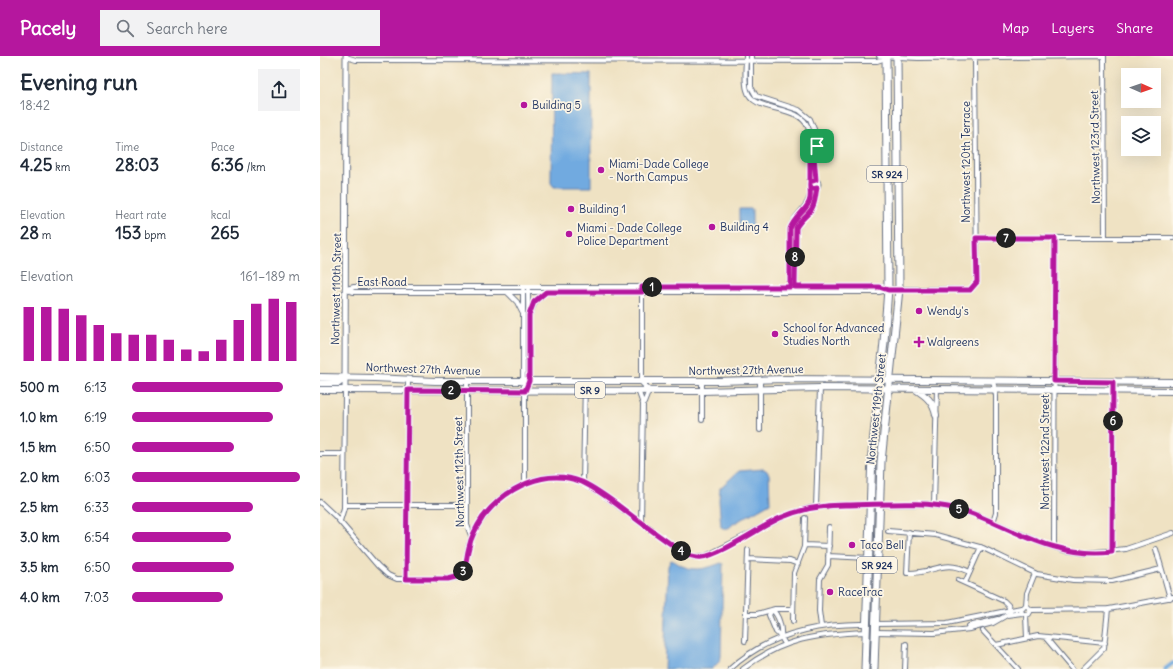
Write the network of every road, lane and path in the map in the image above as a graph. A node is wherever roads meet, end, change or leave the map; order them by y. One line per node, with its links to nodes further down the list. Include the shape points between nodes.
1 (348, 56): 5 (street, via 356,60); 19 (street, Northwest 110th Street)
2 (1104, 56): 7 (street); 16 (street, Northwest 123rd Street)
3 (884, 57): 4 (street); 6 (street, via 878,61); 24 (highway, Northwest 119th Street / SR 924)
4 (897, 57): 7 (street); 21 (highway, Northwest 119th Street / SR 924)
5 (746, 58): 6 (street); 8 (street, via 747,88 751,97 757,102 800,117 807,125)
6 (751, 58): 9 (street, via 751,87 754,94 802,112 812,122)
7 (975, 58): 14 (street, Northwest 120th Terrace)
8 (810, 139): 9 (street); 11 (street)
9 (816, 139): 10 (street)
10 (816, 180): 11 (street); 13 (street)
11 (810, 182): 12 (street)
12 (810, 187): 13 (street); 23 (street, via 809,203 794,220 790,229)
13 (817, 188): 23 (street, via 814,204 800,220 796,230)
14 (976, 238): 15 (street); 18 (street, Northwest 120th Terrace, via 977,282)
15 (1055, 238): 16 (street); 41 (street, Northwest 122nd Street)
16 (1105, 238): 17 (street)
17 (1173, 238)
18 (973, 288): 21 (street, East Road)
19 (346, 289): 20 (street, East Road); 25 (street, East Road, via 354,292); 30 (street, Northwest 110th Street)
20 (526, 289): 22 (street, East Road); 25 (street, East Road); 26 (street, East Road); 27 (street); 28 (street)
21 (899, 289): 24 (street, East Road); 32 (highway, Northwest 119th Street / SR 924)
22 (642, 290): 23 (street, East Road); 26 (street, East Road); 39 (street)
23 (792, 290): 24 (street, East Road)
24 (888, 290): 31 (highway, Northwest 119th Street / SR 924)
25 (507, 292): 27 (street, via 518,304)
26 (546, 292): 28 (street, via 534,302)
27 (522, 315): 37 (street)
28 (529, 315): 37 (street)
29 (320, 377): 30 (main road, Northwest 27th Avenue / SR 9)
30 (345, 377): 33 (main road, Northwest 27th Avenue / SR 9); 44 (main road, via 339,383); 53 (street, Northwest 110th Street)
31 (880, 379): 32 (main road, Northwest 27th Avenue / SR 9); 34 (main road, Northwest 27th Avenue / SR 9); 46 (highway, Northwest 119th Street / SR 924)
32 (890, 379): 35 (main road, Northwest 27th Avenue / SR 9); 47 (highway, Northwest 119th Street / SR 924)
33 (408, 380): 36 (main road, Northwest 27th Avenue / SR 9); 54 (street)
34 (760, 380): 40 (main road, Northwest 27th Avenue / SR 9); 50 (street)
35 (993, 380): 41 (main road, Northwest 27th Avenue / SR 9); 51 (street)
36 (467, 381): 37 (main road, Northwest 27th Avenue / SR 9); 55 (street, Northwest 112th Street)
37 (526, 381): 38 (main road, Northwest 27th Avenue / SR 9); 59 (street)
38 (585, 381): 39 (main road, Northwest 27th Avenue / SR 9); 56 (street)
39 (642, 381): 40 (main road, Northwest 27th Avenue / SR 9); 58 (street)
40 (702, 381): 60 (street)
41 (1054, 381): 42 (main road, Northwest 27th Avenue / SR 9); 61 (street, Northwest 122nd Street)
42 (1113, 382): 43 (main road, Northwest 27th Avenue / SR 9); 62 (street)
43 (1173, 382)
44 (320, 383)
45 (820, 388): 46 (main road, Northwest 27th Avenue / SR 9); 50 (main road, Northwest 27th Avenue / SR 9); 79 (street)
46 (879, 388): 47 (main road, Northwest 27th Avenue / SR 9); 76 (highway, Northwest 119th Street / SR 924, via 872,448)
47 (889, 388): 48 (main road, Northwest 27th Avenue / SR 9); 77 (highway, Northwest 119th Street / SR 924)
48 (913, 388): 49 (main road, Northwest 27th Avenue / SR 9); 65 (main road, via 931,401)
49 (937, 388): 51 (main road, Northwest 27th Avenue / SR 9); 65 (street)
50 (760, 389): 60 (main road, Northwest 27th Avenue / SR 9); 67 (street)
51 (995, 389): 61 (main road, Northwest 27th Avenue / SR 9); 83 (street, via 996,513)
52 (320, 390): 53 (main road, Northwest 27th Avenue / SR 9)
53 (345, 390): 54 (main road, Northwest 27th Avenue / SR 9); 69 (street, Northwest 110th Street)
54 (408, 390): 55 (main road, Northwest 27th Avenue / SR 9); 73 (street)
55 (467, 390): 59 (main road, Northwest 27th Avenue / SR 9); 75 (street, Northwest 112th Street)
56 (585, 390): 57 (main road, Northwest 27th Avenue / SR 9); 59 (main road, Northwest 27th Avenue / SR 9); 71 (street)
57 (638, 390): 58 (main road, Northwest 27th Avenue / SR 9); 64 (street)
58 (648, 390): 60 (main road, Northwest 27th Avenue / SR 9); 64 (street)
59 (525, 391): 70 (street)
60 (702, 391): 66 (street)
61 (1054, 391): 62 (main road, Northwest 27th Avenue / SR 9); 92 (street, Northwest 122nd Street)
62 (1113, 391): 63 (main road, Northwest 27th Avenue / SR 9); 95 (street)
63 (1173, 391)
64 (643, 404): 82 (street)
65 (936, 415): 78 (street)
66 (702, 420)
67 (760, 430)
68 (320, 454): 69 (street)
69 (344, 454): 74 (street, Northwest 110th Street)
70 (526, 483): 71 (street, via 552,478 567,478); 88 (street, via 493,507 481,521)
71 (583, 483): 82 (street, via 605,495)
72 (320, 502): 81 (street)
73 (407, 504): 74 (street); 75 (street); 103 (street)
74 (344, 505): 81 (street, Northwest 110th Street)
75 (467, 505): 88 (street, Northwest 112th Street, via 467,528)
76 (870, 505): 77 (street); 79 (street); 97 (highway, Northwest 119th Street / SR 924)
77 (879, 505): 78 (street); 125 (highway, Northwest 119th Street / SR 924)
78 (934, 505): 83 (street, via 967,511)
79 (816, 507): 82 (street, via 780,518 716,552 701,557 682,552)
80 (805, 518): 89 (street)
81 (340, 521): 103 (street, via 383,572 394,578)
82 (641, 522)
83 (993, 522): 92 (street)
84 (829, 526): 90 (street)
85 (888, 531): 86 (street)
86 (909, 532): 91 (street, via 933,534); 101 (street, via 907,573 922,573 949,565)
87 (1173, 533): 95 (street, via 1140,546)
88 (472, 538): 103 (street, via 465,568 459,577)
89 (804, 545): 90 (street); 99 (street)
90 (829, 546): 96 (street)
91 (981, 547): 101 (street); 102 (street)
92 (1054, 547): 95 (street, via 1086,553)
93 (1156, 549): 100 (street)
94 (748, 550): 98 (street)
95 (1112, 552)
96 (828, 556): 97 (street); 124 (street, via 828,565 820,578)
97 (869, 558): 122 (highway, Northwest 119th Street / SR 924)
98 (748, 559): 99 (street, via 790,561); 114 (street)
99 (798, 564): 109 (street, via 794,574)
100 (1162, 569): 102 (street, via 1109,581 1073,580); 106 (street)
101 (970, 572): 105 (street)
102 (1035, 573): 107 (street, via 1027,593)
103 (406, 579)
104 (958, 580): 105 (street)
105 (965, 583): 113 (street, via 1004,601)
106 (1171, 597): 112 (street)
107 (1026, 605): 108 (street); 111 (street)
108 (1022, 608): 113 (street); 115 (street)
109 (793, 609): 110 (street); 120 (street)
110 (772, 610): 114 (street); 117 (street); 118 (street, via 769,615)
111 (1031, 610): 112 (street); 115 (street, via 1029,614)
112 (1108, 610): 134 (street)
113 (1010, 611): 116 (street)
114 (746, 614): 133 (street)
115 (1024, 614): 119 (street); 132 (street)
116 (990, 615): 121 (street); 123 (street)
117 (777, 616): 118 (street); 130 (street, via 782,629)
118 (771, 619): 130 (street, via 776,632)
119 (1000, 619): 121 (street); 126 (street, via 991,624)
120 (793, 621)
121 (991, 621): 126 (street, via 969,626)
122 (867, 624): 124 (street); 125 (highway); 128 (highway, Northwest 119th Street / SR 924)
123 (940, 624): 125 (street); 129 (street)
124 (821, 626): 130 (street)
125 (876, 628): 128 (highway); 129 (street); 141 (highway, Northwest 119th Street / SR 924)
126 (967, 629): 129 (street)
127 (983, 631): 137 (street)
128 (866, 632): 135 (street, via 819,635); 140 (highway, Northwest 119th Street / SR 924)
129 (940, 632)
130 (781, 636): 135 (street); 138 (street, via 749,654)
131 (1045, 636): 132 (street); 134 (street); 144 (street)
132 (1027, 638): 137 (street)
133 (745, 641)
134 (1105, 643): 145 (street, via 1101,653)
135 (785, 644): 139 (street)
136 (906, 644): 142 (street)
137 (996, 646): 143 (street)
138 (730, 669)
139 (743, 669)
140 (865, 669)
141 (874, 669)
142 (905, 669)
143 (1018, 669)
144 (1072, 669)
145 (1083, 669)

